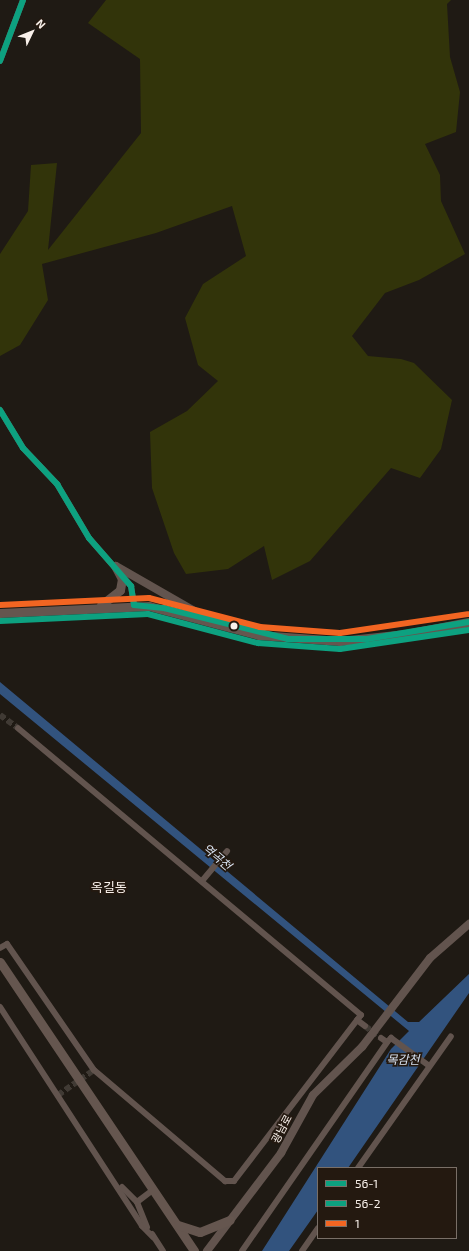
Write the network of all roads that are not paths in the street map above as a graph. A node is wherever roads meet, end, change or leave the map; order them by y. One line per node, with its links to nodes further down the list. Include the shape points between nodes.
1 (23, 0): 2 (street)
2 (0, 61)
3 (0, 410): 4 (street, via 22,448 57,484 89,538)
4 (115, 566): 5 (street, via 131,586); 6 (main road, via 122,579 120,590); 8 (street)
5 (134, 605): 6 (main road); 8 (main road, via 164,608)
6 (99, 606): 7 (main road)
7 (0, 613)
8 (212, 622): 9 (main road, via 288,639 340,641 406,634)
9 (469, 622)
10 (18, 728): 12 (street)
11 (227, 852): 12 (street)
12 (202, 881): 17 (street, via 361,1015)
13 (469, 924): 25 (street, 광남로, via 437,950 362,1047 313,1095 282,1153)
14 (0, 948): 17 (street, via 7,944 94,1070 225,1181 234,1181)
15 (0, 962): 23 (main road)
16 (0, 1007): 22 (street)
17 (357, 1020): 18 (street)
18 (365, 1026)
19 (451, 1036): 20 (street)
20 (428, 1065): 21 (street); 32 (street, via 386,1039)
21 (359, 1167)
22 (115, 1180): 24 (street); 28 (street, via 142,1226)
23 (153, 1190): 24 (street); 26 (main road)
24 (137, 1202): 28 (street)
25 (230, 1220): 26 (main road, via 200,1232 187,1230); 31 (street, 광남로)
26 (174, 1222): 30 (main road)
27 (317, 1229): 33 (street)
28 (154, 1237): 29 (street)
29 (163, 1251)
30 (194, 1251)
31 (207, 1251)
32 (242, 1251)
33 (302, 1251)

